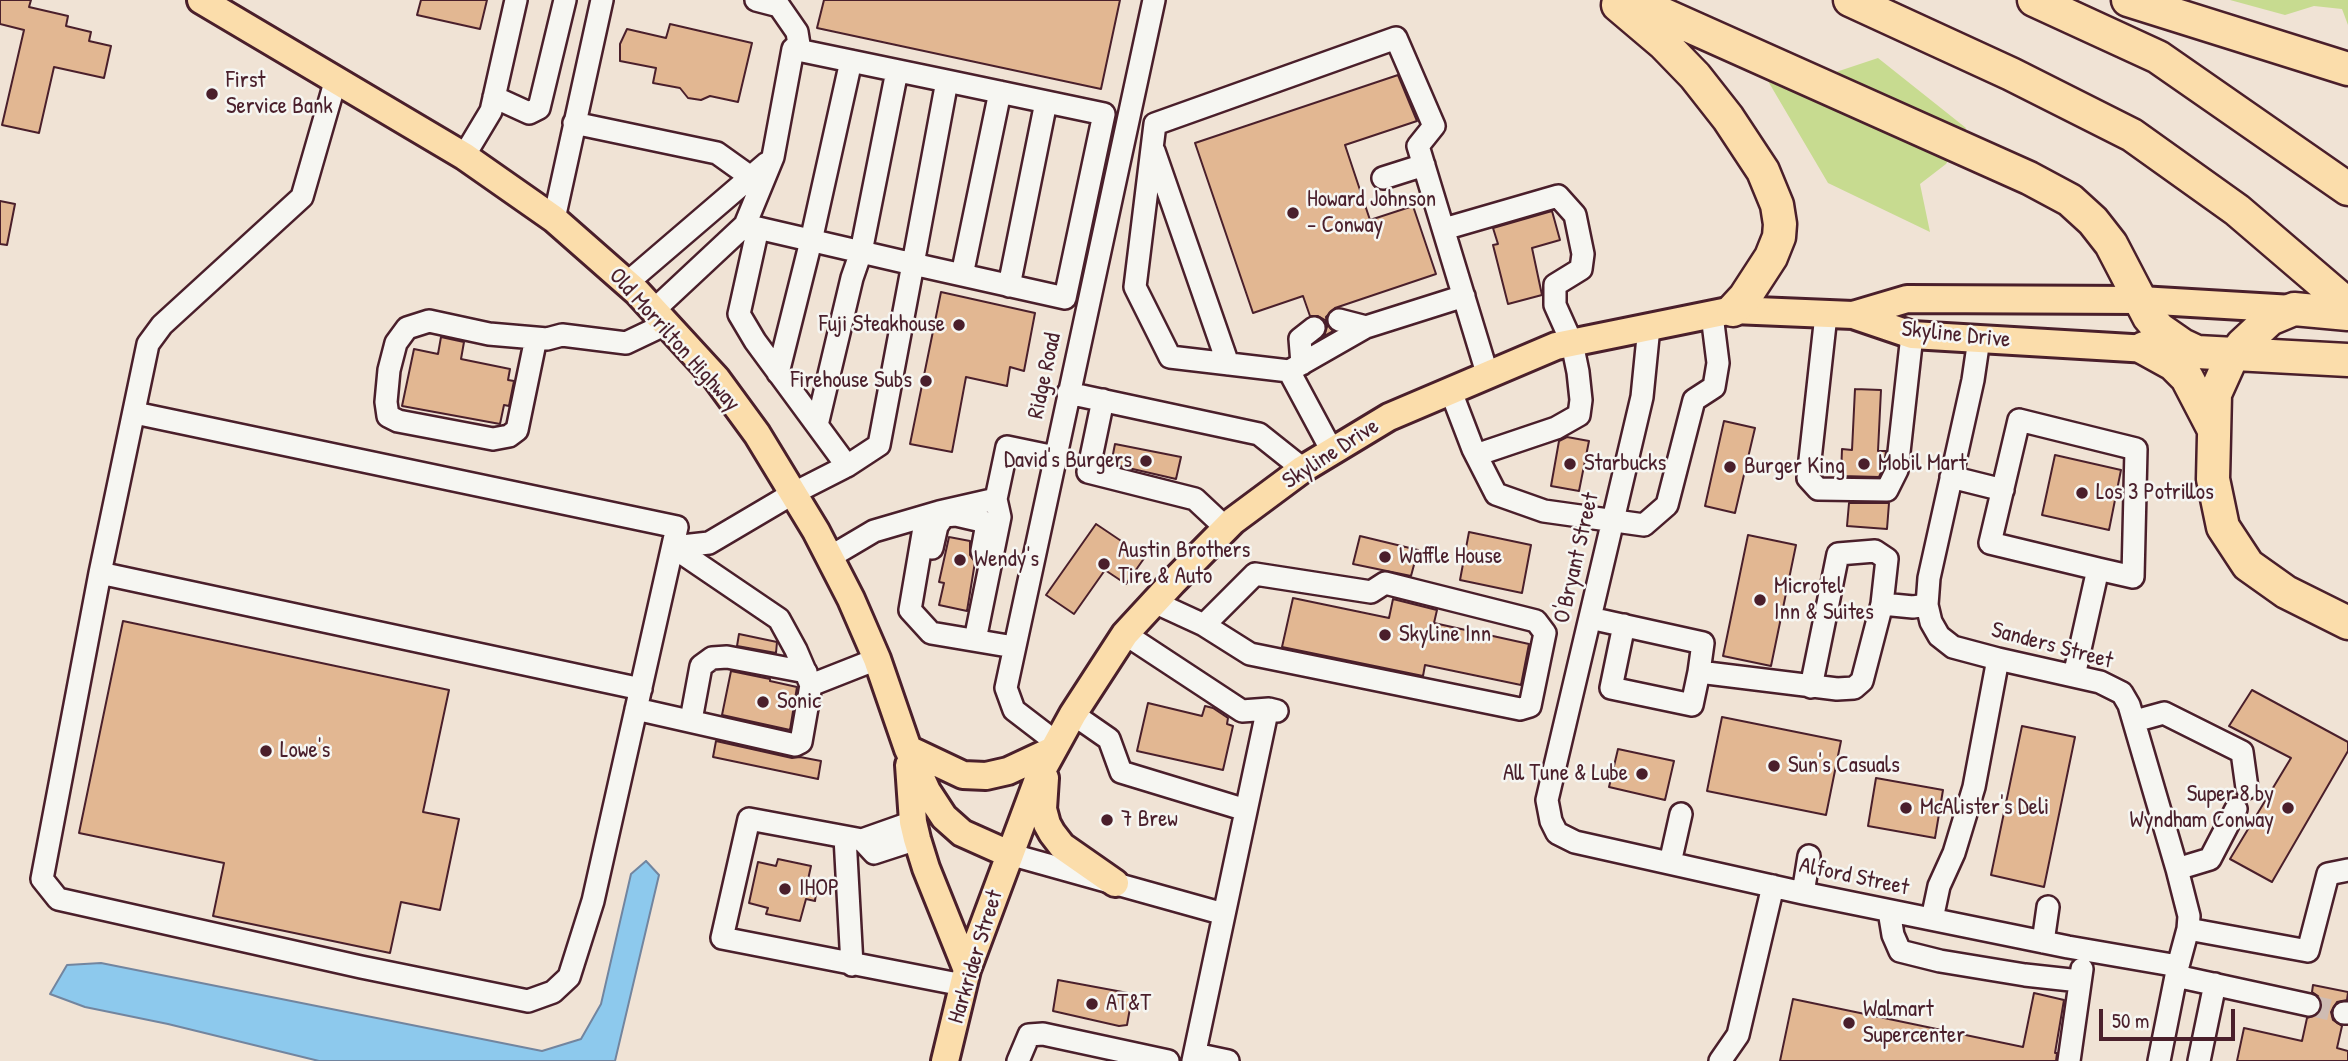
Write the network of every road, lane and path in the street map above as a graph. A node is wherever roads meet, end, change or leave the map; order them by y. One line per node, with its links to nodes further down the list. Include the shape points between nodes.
1 (201, 0): 16 (main road, Old Morrilton Highway)
2 (516, 0): 19 (street)
3 (565, 0): 19 (street, via 539,108 529,113)
4 (602, 0): 21 (street)
5 (756, 0): 12 (street, via 779,6 797,32)
6 (1154, 0): 64 (street, Ridge Road)
7 (1612, 0): 42 (highway, via 1695,75 1763,172 1777,205 1779,237 1771,257 1745,297)
8 (1631, 0): 39 (highway, via 2070,200 2111,244)
9 (1850, 0): 40 (highway, via 2132,135 2237,210)
10 (2034, 0): 28 (highway, via 2158,57)
11 (2128, 0): 14 (highway)
12 (800, 51): 13 (street); 24 (street, via 793,49)
13 (851, 61): 15 (street); 32 (street)
14 (2348, 69)
15 (897, 71): 17 (street); 33 (street)
16 (336, 79): 23 (main road, Old Morrilton Highway); 66 (street, via 302,198 162,325 148,344)
17 (947, 81): 18 (street); 34 (street)
18 (1000, 92): 20 (street); 35 (street)
19 (494, 97): 23 (street, via 491,111)
20 (1046, 102): 37 (street); 37 (street, via 1104,114 1065,298)
21 (574, 122): 26 (street, via 717,153); 29 (street)
22 (1152, 145): 25 (street, via 1155,124 1396,38 1434,126 1418,146); 59 (street); 59 (street, via 1135,287 1170,357)
23 (464, 156): 29 (main road, Old Morrilton Highway)
24 (773, 157): 26 (street); 30 (street)
25 (1424, 164): 27 (street); 31 (street)
26 (752, 178): 36 (street)
27 (1383, 178)
28 (2348, 190)
29 (554, 219): 36 (main road, Old Morrilton Highway)
30 (751, 227): 32 (street); 46 (street); 61 (street, via 739,314)
31 (1444, 229): 38 (street); 54 (street, via 1558,196 1575,215 1583,254 1581,269 1555,285 1555,305)
32 (811, 241): 33 (street); 61 (street)
33 (861, 253): 34 (street); 67 (street)
34 (913, 264): 35 (street); 72 (street, via 879,445)
35 (962, 275): 37 (street)
36 (627, 283): 46 (main road, Old Morrilton Highway)
37 (1009, 286)
38 (1464, 296): 48 (street); 62 (street)
39 (2140, 300): 41 (main road, Skyline Drive); 45 (main road, Skyline Drive, via 1907,299); 56 (highway, via 2159,329)
40 (2348, 305)
41 (2294, 309): 43 (highway, Skyline Drive); 57 (highway, via 2270,319)
42 (1723, 313): 44 (main road, Skyline Drive); 49 (main road, Skyline Drive); 79 (street, via 1714,387 1695,400 1667,505 1644,525)
43 (2348, 314)
44 (1826, 315): 45 (main road, Skyline Drive); 51 (street, via 1808,478 1818,489 1887,490 1897,470)
45 (1853, 315): 51 (main road, Skyline Drive)
46 (660, 317): 52 (street, via 626,343 562,335); 76 (main road, Old Morrilton Highway, via 716,378)
47 (1339, 320): 48 (street)
48 (1366, 327): 60 (street)
49 (1649, 327): 54 (main road, Skyline Drive); 79 (street, O'Bryant Street, via 1642,397)
50 (1314, 328): 60 (street, via 1300,339)
51 (1912, 335): 53 (main road, Skyline Drive)
52 (536, 338): 52 (street, via 429,321 407,328 396,343 389,370 388,416 493,439 509,436 517,430)
53 (1979, 339): 55 (main road, Skyline Drive); 74 (street, Sanders Street)
54 (1572, 343): 62 (main road, Skyline Drive); 70 (street, via 1579,415 1556,428)
55 (2144, 348): 56 (main road, Skyline Drive); 68 (highway, via 2186,378)
56 (2197, 352): 57 (highway, Skyline Drive)
57 (2235, 355): 58 (highway, Skyline Drive); 68 (highway, via 2215,394)
58 (2348, 360)
59 (1228, 364): 60 (street)
60 (1296, 367): 69 (street)
61 (778, 373): 67 (street)
62 (1487, 373): 63 (main road, Skyline Drive)
63 (1450, 389): 69 (main road, Skyline Drive, via 1388,417); 70 (street)
64 (1068, 393): 65 (street); 71 (street, Ridge Road)
65 (1103, 400): 73 (street, via 1259,434); 80 (street, via 1088,472 1195,499)
66 (135, 413): 81 (street, via 677,527); 84 (street)
67 (817, 425): 72 (street)
68 (2214, 431): 91 (highway, via 2216,499 2236,549 2270,582)
69 (1332, 451): 73 (main road, Skyline Drive)
70 (1476, 455): 79 (street, via 1496,494 1544,511)
71 (1055, 457): 77 (street, via 1007,447); 96 (street, Ridge Road)
72 (847, 466): 76 (street)
73 (1303, 469): 80 (main road, Skyline Drive)
74 (1951, 477): 75 (street); 89 (street, Sanders Street)
75 (2003, 489): 83 (street, via 1990,543); 83 (street, via 2019,420 2136,449 2133,577)
76 (793, 494): 81 (street, via 709,543); 82 (main road, Old Morrilton Highway)
77 (996, 499): 78 (street); 85 (street, via 1000,517)
78 (926, 516): 82 (street, via 874,531); 87 (street)
79 (1613, 522): 90 (street, O'Bryant Street)
80 (1226, 528): 86 (main road, Skyline Drive)
81 (673, 547): 101 (street, via 779,619); 103 (street)
82 (830, 557): 97 (main road, Old Morrilton Highway)
83 (2098, 569): 100 (street)
84 (100, 573): 103 (street); 103 (street, via 42,879 58,899 528,1001 553,992 569,977 593,901)
85 (987, 579): 87 (street, via 980,567 986,529 982,521 944,516 937,526 922,598); 95 (street)
86 (1154, 602): 92 (street); 94 (main road, Skyline Drive)
87 (911, 604): 95 (street, via 909,610 931,634)
88 (1882, 604): 89 (street); 102 (street, via 1862,681 1854,688); 102 (street, via 1887,559 1875,551 1838,554)
89 (1927, 605): 98 (street, Sanders Street, via 1931,622 1946,642)
90 (1590, 618): 93 (street); 110 (street, O'Bryant Street)
91 (2348, 623)
92 (1204, 625): 92 (street, via 1250,653 1520,709 1530,706 1545,633 1536,621 1385,583 1371,592 1255,574)
93 (1624, 625): 99 (street, via 1703,643); 99 (street, via 1611,688 1692,705)
94 (1125, 635): 104 (main road, Skyline Drive); 112 (street, via 1242,711 1273,710)
95 (975, 640): 96 (street)
96 (1014, 647): 107 (street, Ridge Road, via 1006,688 1014,710)
97 (877, 659): 101 (street); 108 (main road, Old Morrilton Highway)
98 (1998, 659): 100 (street, Sanders Street); 127 (street, via 1974,787)
99 (1699, 671): 102 (street)
100 (2074, 676): 106 (street, Sanders Street, via 2122,693)
101 (808, 678): 105 (street, via 727,657 712,658 701,666); 105 (street, via 801,742 795,745)
102 (1811, 687)
103 (639, 699): 105 (street)
104 (1073, 715): 107 (main road, Skyline Drive); 112 (street, via 1109,739 1121,772)
105 (691, 720)
106 (2134, 721): 109 (street, via 2164,713 2242,752); 119 (street, Sanders Street)
107 (1055, 746): 108 (main road, via 1007,771 986,776 963,775); 116 (main road, Skyline Drive); 121 (main road, via 1044,792 1047,824 1062,846)
108 (908, 749): 114 (main road); 116 (main road, Old Morrilton Highway, via 944,817 962,833)
109 (2247, 788)
110 (1548, 800): 118 (street, Alford Street, via 1557,833 1566,838)
111 (2236, 809): 119 (street, via 2210,859)
112 (1246, 810): 126 (street)
113 (1681, 814): 118 (street)
114 (915, 831): 115 (street); 133 (main road)
115 (853, 838): 131 (street); 131 (street, via 749,819 722,938)
116 (1009, 854): 121 (street); 133 (main road, Harkrider Street)
117 (1809, 856): 123 (street)
118 (1670, 863): 122 (street, Alford Street)
119 (2177, 869): 128 (street, Sanders Street)
120 (2348, 870): 128 (street, via 2328,874 2308,951)
121 (1115, 883): 126 (street)
122 (1773, 886): 123 (street, Alford Street); 143 (street, via 1738,1035)
123 (1803, 893): 125 (street, Alford Street)
124 (2049, 907): 129 (street)
125 (1889, 911): 127 (street, Alford Street); 134 (street, via 1900,951)
126 (1224, 914): 137 (street)
127 (1931, 919): 129 (street, Alford Street)
128 (2189, 929): 132 (street, Sanders Street)
129 (2043, 942): 130 (street, Alford Street)
130 (2085, 950): 132 (street, Alford Street); 134 (street)
131 (852, 965): 133 (street)
132 (2177, 971): 135 (street, Alford Street); 145 (street, Sanders Street)
133 (965, 978): 139 (main road, Harkrider Street)
134 (2080, 981): 144 (street)
135 (2215, 984): 136 (street, Alford Street); 146 (street)
136 (2309, 1005)
137 (1194, 1057): 142 (street)
138 (1144, 1059): 140 (street, via 1043,1034 1029,1035); 141 (street)
139 (946, 1061)
140 (1018, 1061)
141 (1168, 1061)
142 (1228, 1061)
143 (1720, 1061)
144 (2069, 1061)
145 (2159, 1061)
146 (2199, 1061)

